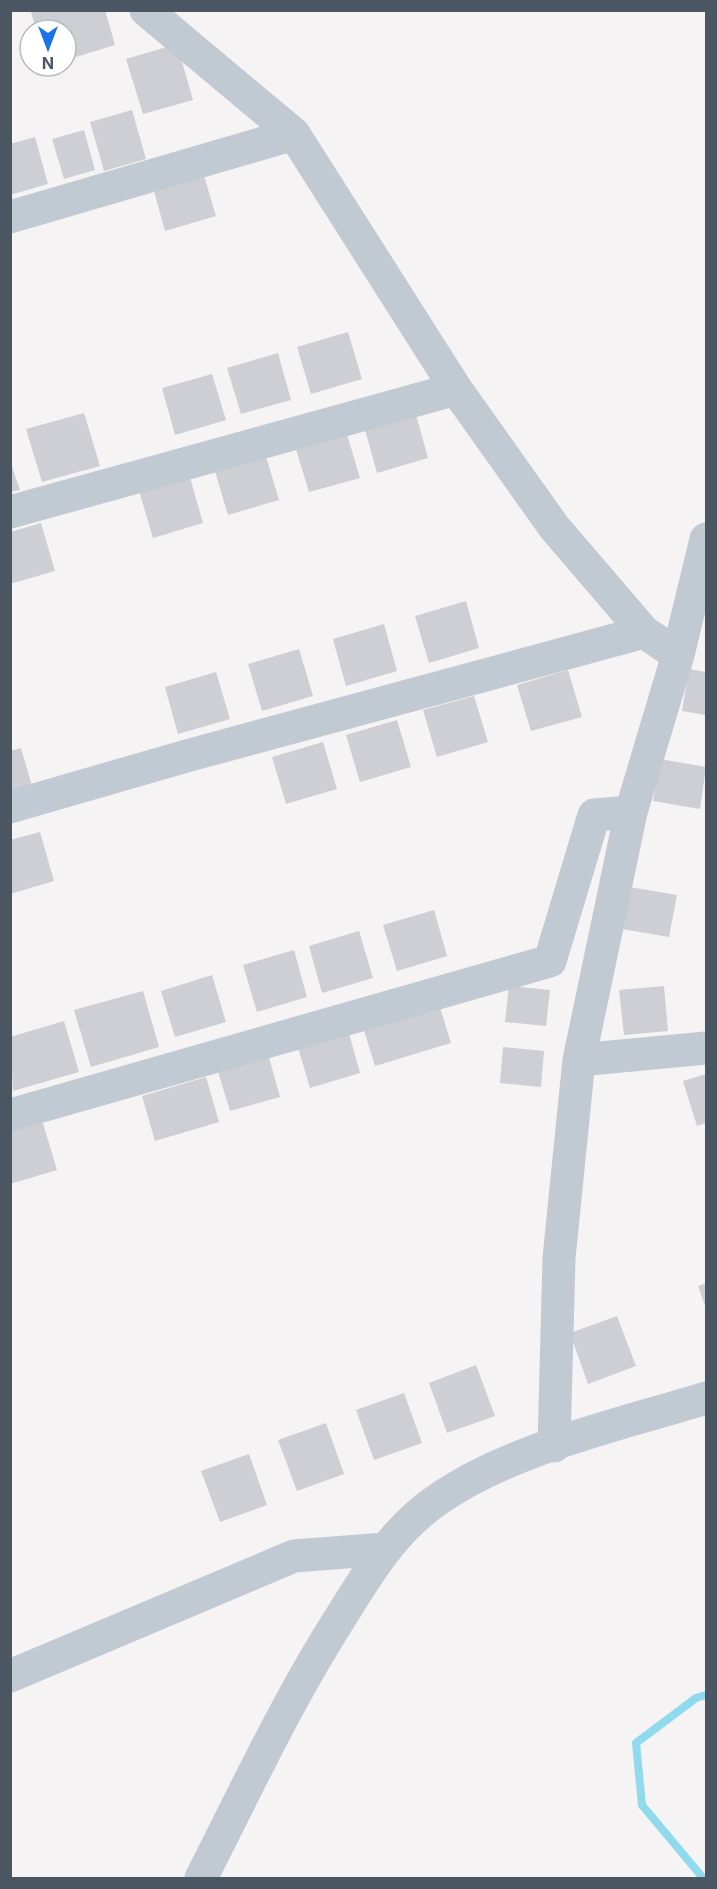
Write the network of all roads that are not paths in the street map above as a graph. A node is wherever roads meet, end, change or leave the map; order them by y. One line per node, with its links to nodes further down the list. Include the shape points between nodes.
1 (146, 10): 2 (street)
2 (294, 134): 3 (street); 4 (street)
3 (10, 217)
4 (456, 389): 5 (street); 7 (street, via 554,527)
5 (10, 512)
6 (706, 540): 8 (street)
7 (644, 632): 8 (street); 9 (street)
8 (678, 655): 10 (street)
9 (10, 807)
10 (631, 812): 12 (street); 13 (street, via 594,815 550,961)
11 (706, 1048): 12 (street)
12 (579, 1060): 15 (street, via 559,1258)
13 (10, 1115)
14 (706, 1398): 15 (street)
15 (554, 1446): 16 (street, via 485,1473 441,1497 420,1512)
16 (385, 1549): 17 (street, via 294,1556); 18 (street, via 305,1676)
17 (10, 1676)
18 (201, 1878)

